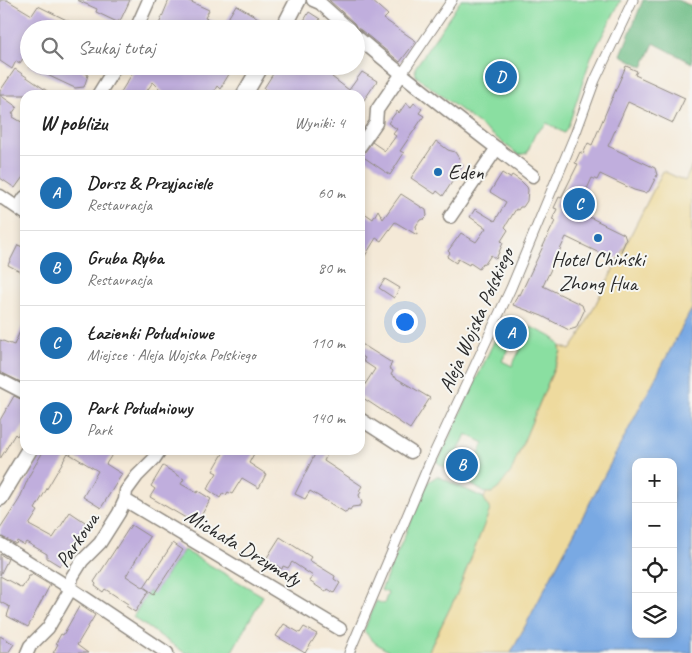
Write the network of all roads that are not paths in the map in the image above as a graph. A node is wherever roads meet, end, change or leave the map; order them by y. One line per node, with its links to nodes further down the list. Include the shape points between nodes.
1 (149, 0): 6 (street)
2 (298, 0): 7 (street)
3 (313, 0): 8 (street)
4 (452, 0): 12 (street)
5 (633, 0): 34 (street, Aleja Wojska Polskiego, via 595,80 508,294 429,464)
6 (140, 20)
7 (288, 20)
8 (339, 20)
9 (365, 44): 12 (street)
10 (110, 75): 13 (street)
11 (256, 75): 14 (street)
12 (401, 75): 15 (street, via 377,110 376,123); 16 (street)
13 (101, 90)
14 (247, 90)
15 (365, 139)
16 (496, 148): 17 (street); 20 (street)
17 (533, 176)
18 (0, 196): 19 (street)
19 (20, 209)
20 (450, 217)
21 (0, 380): 22 (street)
22 (20, 390)
23 (365, 422): 24 (street)
24 (411, 452)
25 (26, 455): 27 (street)
26 (156, 455): 28 (street, Parkowa, via 126,491)
27 (0, 498)
28 (125, 500): 30 (street, Parkowa, via 100,543 72,577); 31 (street, Michała Drzymały)
29 (0, 544): 30 (street)
30 (70, 588): 32 (street, Parkowa, via 48,628); 33 (street)
31 (340, 629)
32 (27, 653)
33 (167, 653)
34 (349, 653)

